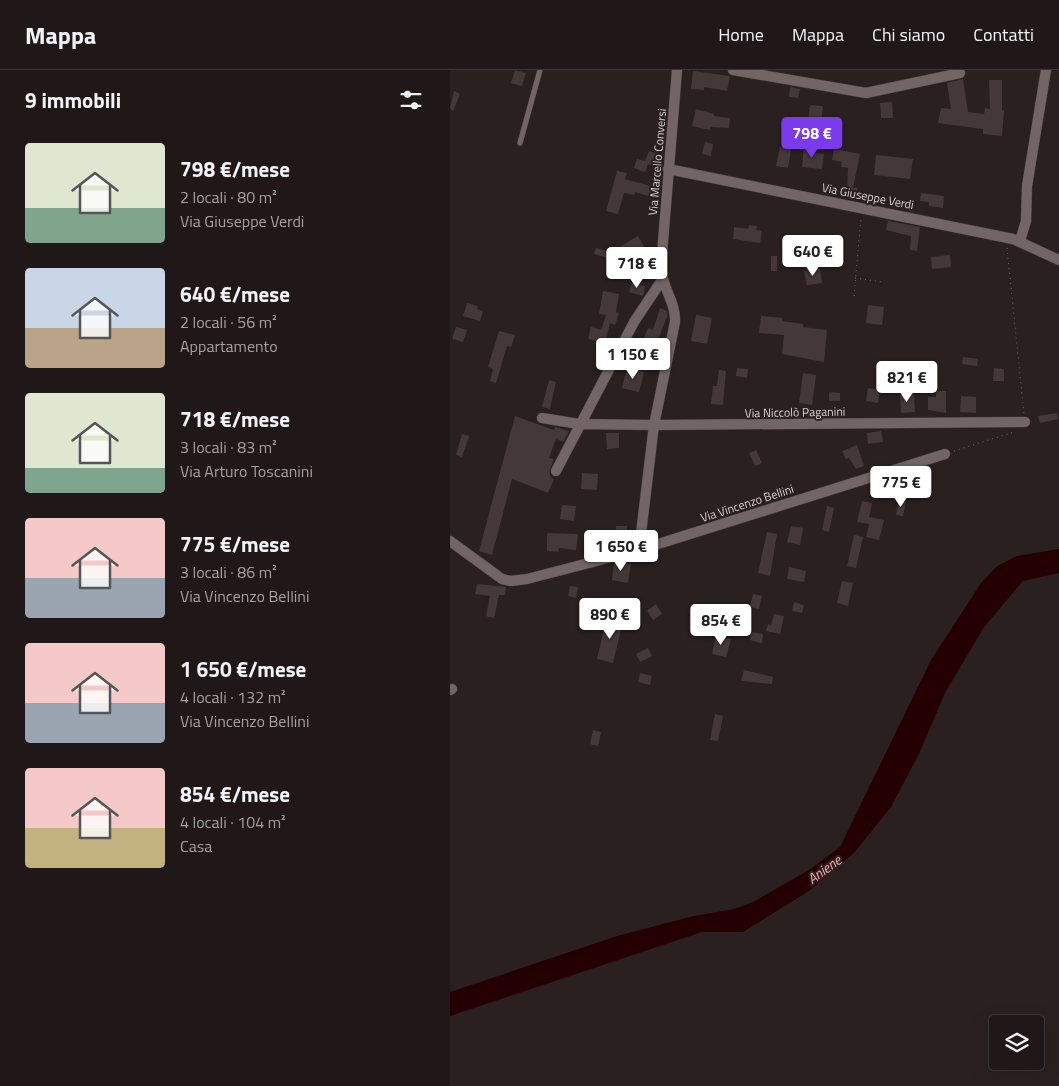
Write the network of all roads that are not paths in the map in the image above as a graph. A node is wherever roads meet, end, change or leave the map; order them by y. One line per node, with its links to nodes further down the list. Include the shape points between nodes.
1 (540, 70): 6 (lane)
2 (676, 70): 7 (street, Via Marcello Conversi)
3 (733, 70): 5 (street, via 866,93)
4 (1046, 70): 8 (street, via 1026,186 1026,221)
5 (960, 73)
6 (520, 142)
7 (668, 169): 8 (street, Via Giuseppe Verdi); 10 (street, Via Marcello Conversi)
8 (1020, 242): 9 (street, Via Giuseppe Verdi)
9 (1059, 260)
10 (662, 280): 13 (street, via 634,322); 14 (street, Via Marcello Conversi, via 676,314)
11 (542, 418): 13 (street, Via Niccolò Paganini)
12 (1025, 422): 14 (street, Via Niccolò Paganini)
13 (579, 424): 14 (street, Via Niccolò Paganini); 16 (street)
14 (654, 425): 18 (street, Via Marcello Conversi)
15 (945, 454): 18 (street, Via Vincenzo Bellini)
16 (556, 471)
17 (450, 541): 18 (street, Via Vincenzo Bellini, via 498,577 511,581)
18 (639, 550)

